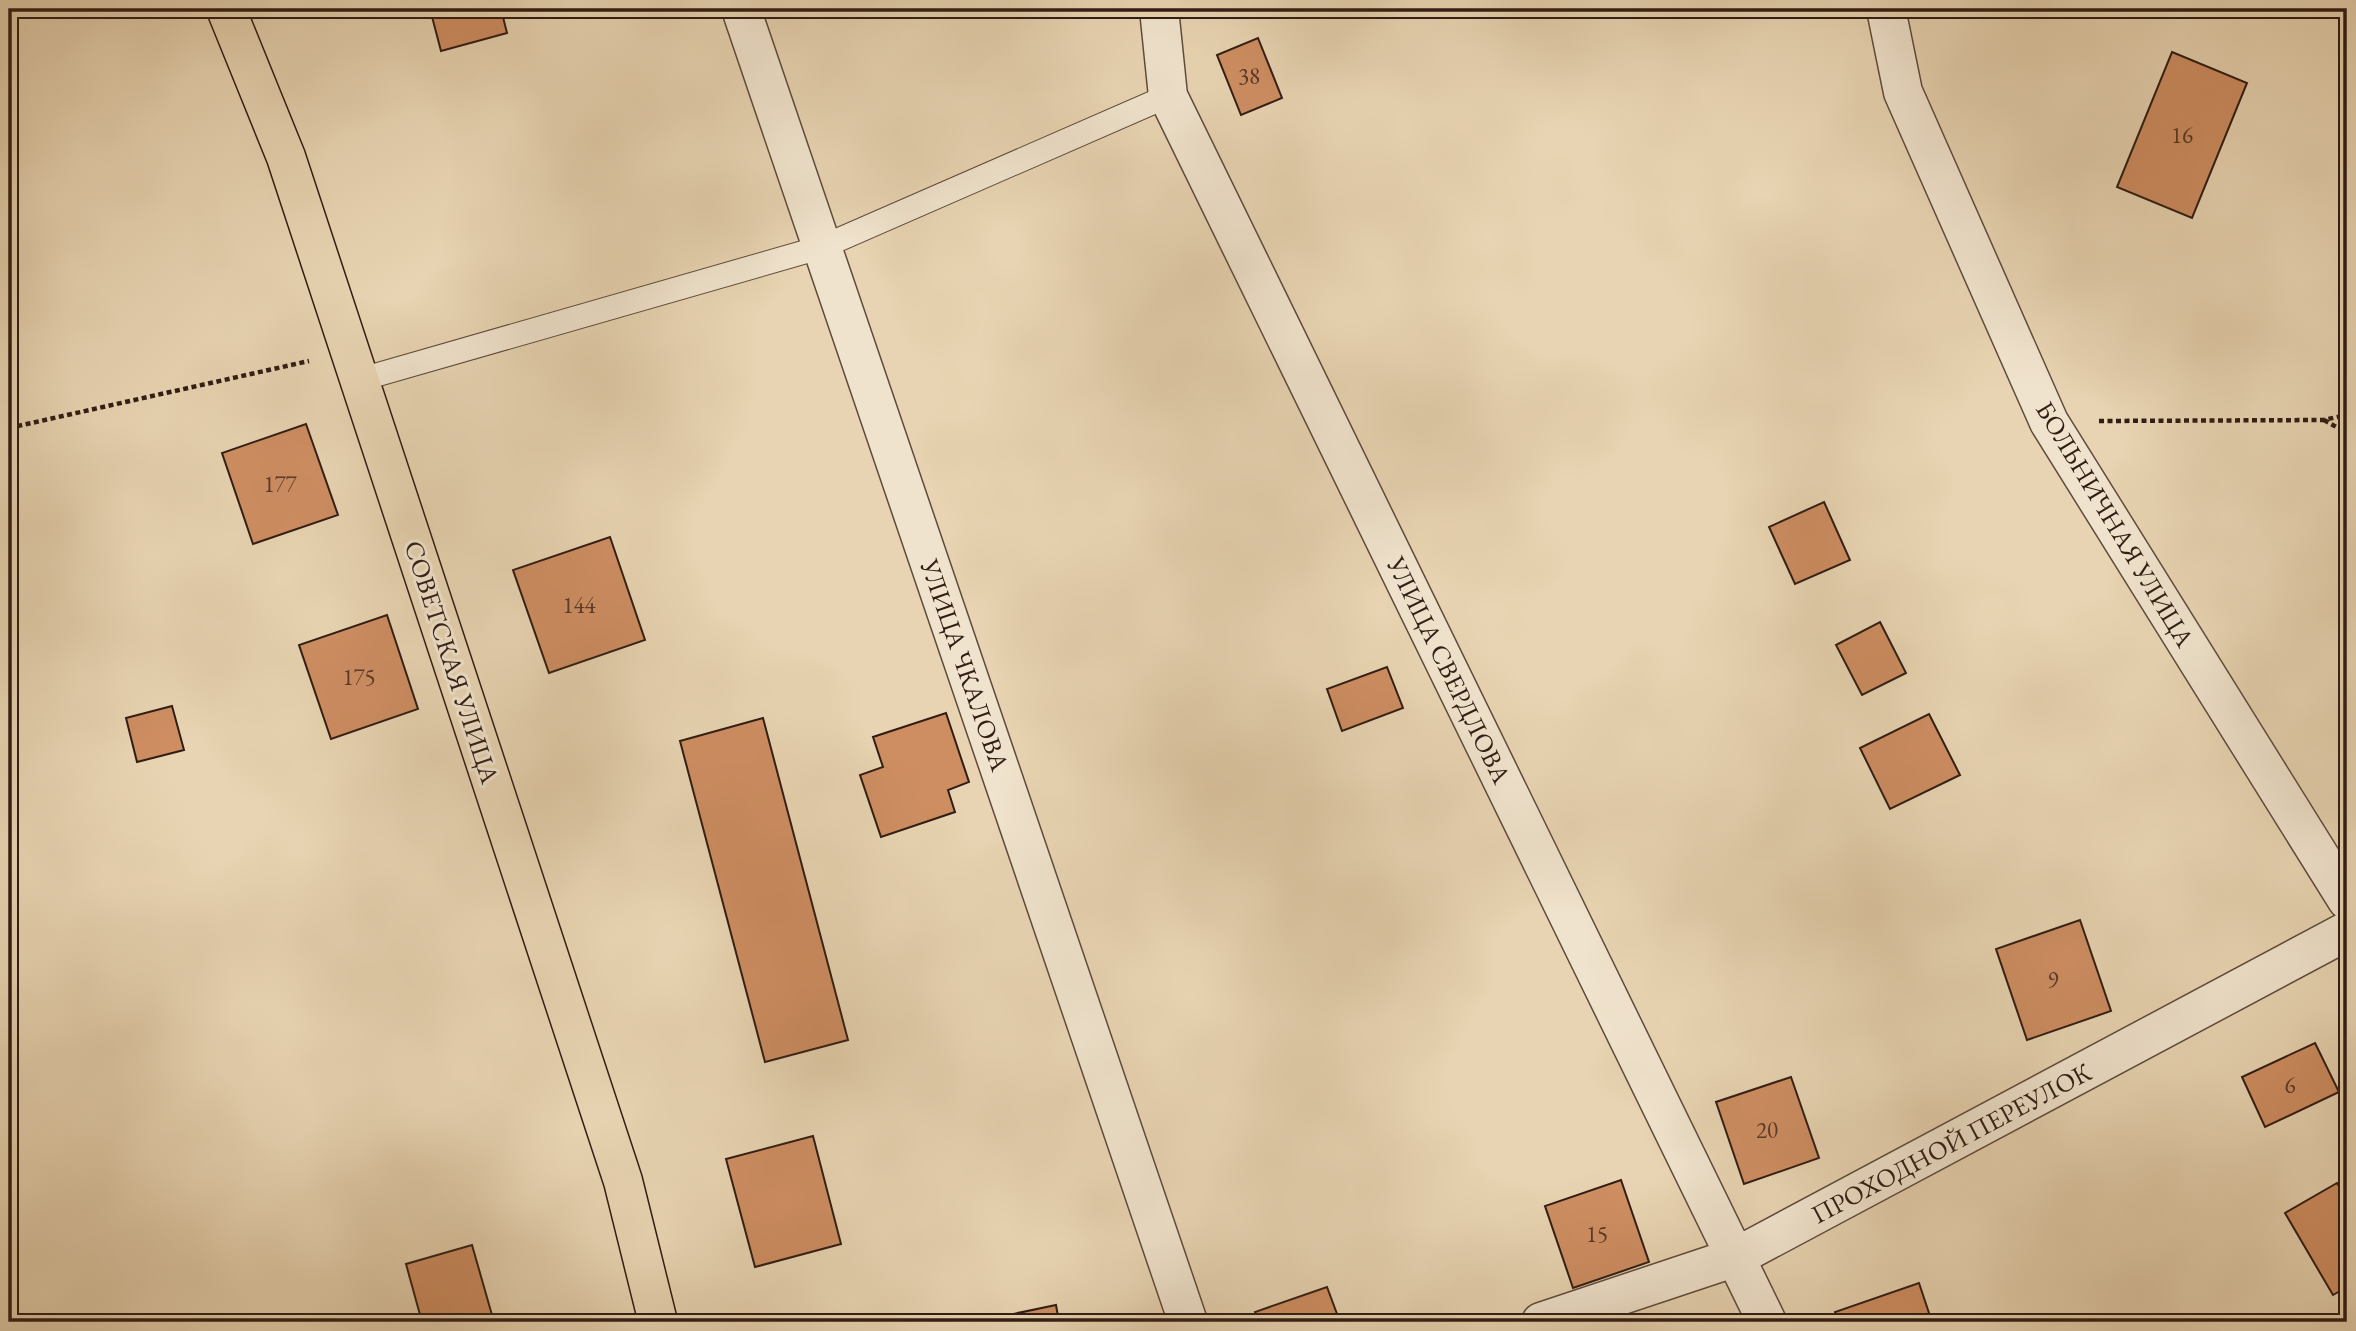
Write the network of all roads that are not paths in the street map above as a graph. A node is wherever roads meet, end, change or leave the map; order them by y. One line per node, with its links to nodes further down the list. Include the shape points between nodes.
1 (226, 9): 7 (main road, СОВЕТСКАЯ УЛИЦА, via 286,157)
2 (741, 9): 6 (street, УЛИЦА ЧКАЛОВА)
3 (1159, 9): 5 (street, УЛИЦА СВЕРДЛОВА)
4 (1886, 9): 8 (street, БОЛЬНИЧНАЯ УЛИЦА, via 1903,92 2049,422)
5 (1168, 96): 6 (lane); 10 (street, УЛИЦА СВЕРДЛОВА)
6 (822, 247): 7 (lane); 12 (street, УЛИЦА ЧКАЛОВА)
7 (359, 380): 11 (main road, СОВЕТСКАЯ УЛИЦА, via 623,1181)
8 (2347, 900)
9 (2347, 931): 10 (street, ПРОХОДНОЙ ПЕРЕУЛОК)
10 (1736, 1257): 13 (street, ПРОХОДНОЙ ПЕРЕУЛОК); 14 (street, УЛИЦА СВЕРДЛОВА)
11 (658, 1322)
12 (1188, 1322)
13 (1541, 1322)
14 (1767, 1322)

